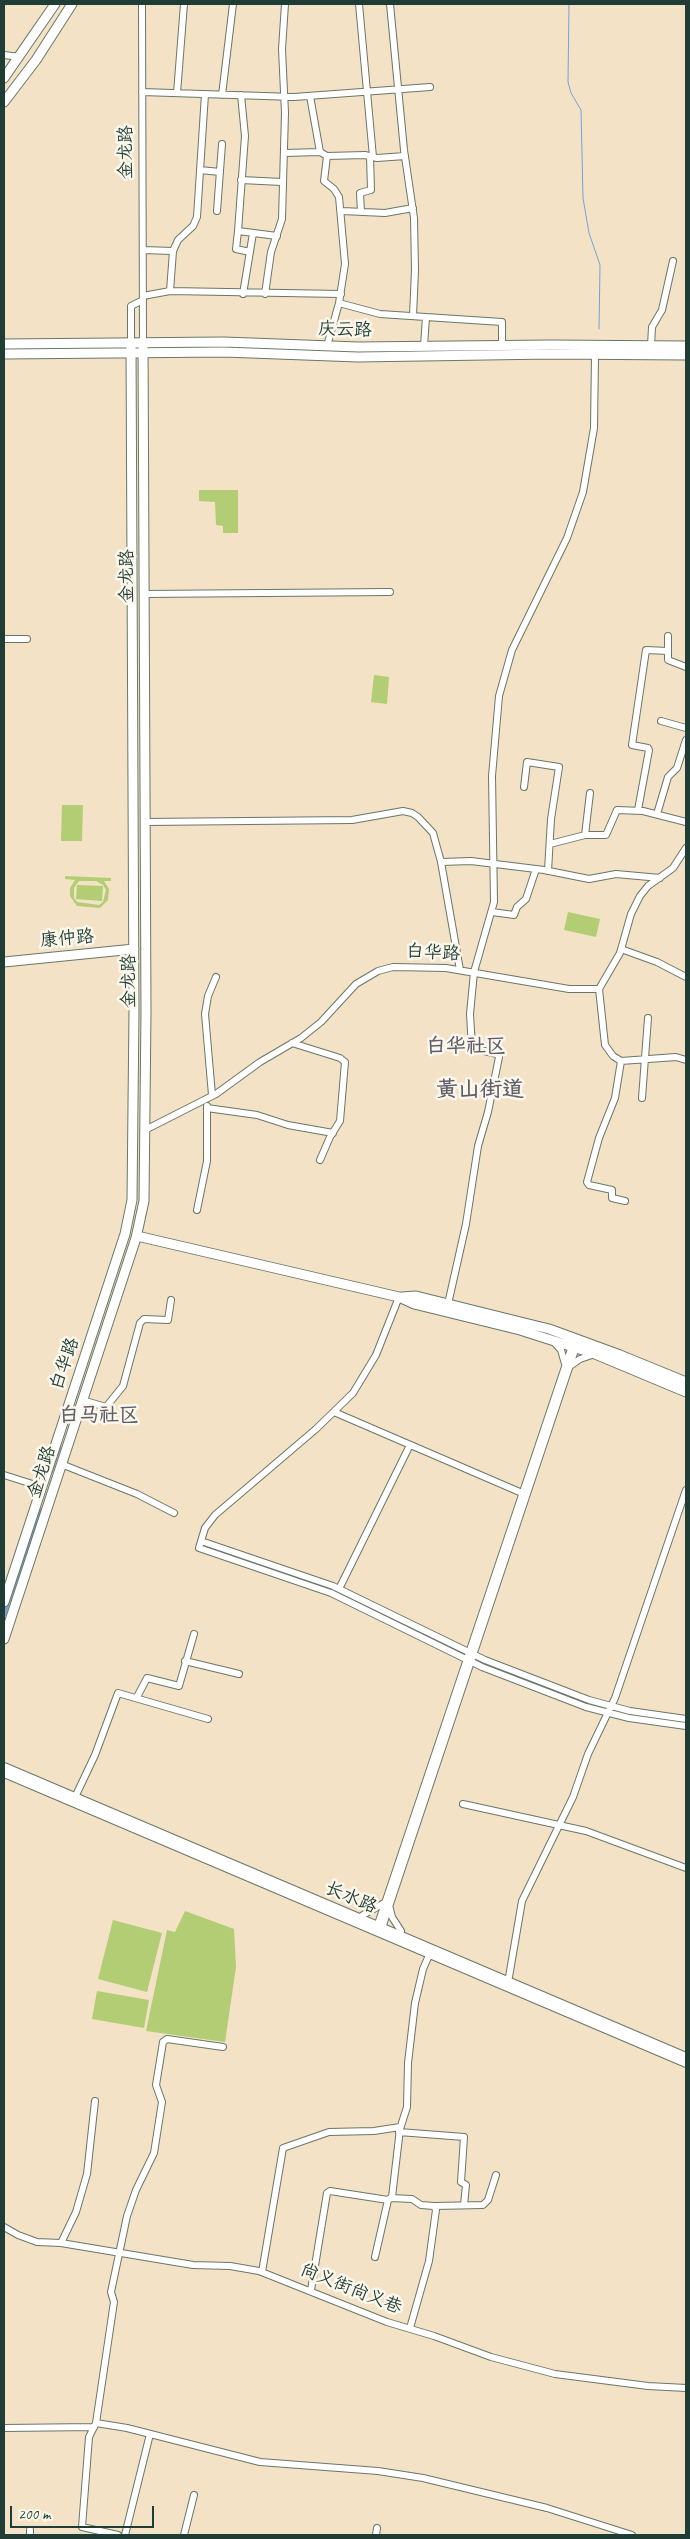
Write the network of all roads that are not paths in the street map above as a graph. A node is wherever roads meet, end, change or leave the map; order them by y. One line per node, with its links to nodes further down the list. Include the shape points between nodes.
1 (55, 4): 10 (main road)
2 (72, 4): 22 (main road, via 47,45)
3 (142, 4): 14 (street, 金龙路)
4 (184, 4): 15 (street)
5 (234, 4): 18 (street)
6 (285, 4): 20 (street)
7 (358, 4): 16 (street)
8 (390, 4): 13 (street)
9 (4, 55): 10 (street)
10 (20, 57): 11 (main road)
11 (4, 78)
12 (430, 87): 13 (street)
13 (398, 90): 16 (street); 27 (street)
14 (142, 92): 15 (street); 40 (street, 金龙路)
15 (177, 93): 17 (street)
16 (368, 93): 21 (street); 28 (street)
17 (205, 94): 18 (street); 29 (street)
18 (222, 95): 19 (street)
19 (241, 95): 20 (street); 31 (street, via 245,136)
20 (284, 96): 21 (street); 25 (street)
21 (310, 96): 24 (street)
22 (4, 102)
23 (222, 144): 30 (street)
24 (320, 152): 25 (street); 26 (street)
25 (284, 153): 32 (street)
26 (327, 156): 28 (street); 35 (street, via 324,181 338,193)
27 (405, 156): 28 (street); 33 (street)
28 (372, 157): 36 (street, via 371,190 360,193)
29 (200, 170): 30 (street); 41 (street, via 196,221)
30 (220, 172): 34 (street)
31 (241, 180): 32 (street); 37 (street)
32 (282, 182): 39 (street, via 282,219)
33 (413, 208): 36 (street, via 385,213); 50 (street)
34 (217, 211)
35 (342, 211): 36 (street); 47 (street, via 345,264)
36 (361, 212)
37 (238, 232): 38 (street); 42 (street, via 236,249)
38 (253, 233): 39 (street); 42 (street)
39 (277, 236): 46 (street, via 270,257)
40 (142, 250): 41 (street); 48 (street, 金龙路)
41 (172, 251): 44 (street)
42 (250, 252): 45 (street)
43 (673, 261): 57 (street, via 662,310 652,327)
44 (170, 291): 45 (street); 48 (street)
45 (243, 294): 46 (street)
46 (265, 294): 47 (street)
47 (341, 294): 49 (street)
48 (142, 298): 53 (street, 金龙路, via 131,306); 59 (street, 金龙路)
49 (339, 303): 50 (street, via 380,314); 55 (street)
50 (413, 316): 51 (street)
51 (426, 317): 54 (street, via 502,322); 56 (street)
52 (4, 344): 53 (main road, 庆云路)
53 (131, 344): 59 (main road, 庆云路); 60 (main road, 金龙路)
54 (502, 345): 56 (main road, 庆云路); 57 (main road, 庆云路)
55 (327, 346): 56 (main road, 庆云路); 59 (main road, 庆云路, via 224,342)
56 (424, 346)
57 (651, 346): 58 (main road, 庆云路)
58 (686, 346)
59 (143, 348): 60 (main road, 庆云路); 62 (main road, 庆云路, via 366,357); 65 (main road, 金龙路)
60 (131, 353): 61 (main road, 庆云路); 89 (main road, 金龙路)
61 (4, 354)
62 (595, 355): 63 (main road, 庆云路); 84 (street, via 593,435 583,492 567,538 512,650 499,696 492,776)
63 (686, 356)
64 (390, 592): 65 (street)
65 (144, 594): 78 (main road, 金龙路)
66 (668, 636): 69 (street)
67 (4, 639): 68 (street)
68 (27, 639)
69 (668, 651): 70 (street, via 669,662); 76 (street, via 646,650 632,745 649,750)
70 (686, 667)
71 (661, 721): 72 (street)
72 (686, 728)
73 (686, 740): 77 (street, via 676,768 668,777)
74 (524, 787): 81 (street, via 527,762 558,767)
75 (590, 793): 80 (street)
76 (638, 810): 77 (street); 80 (street, via 617,810 606,835)
77 (657, 814): 79 (street)
78 (145, 822): 83 (street, via 352,820 403,811 418,817 433,833); 107 (main road, 金龙路)
79 (686, 822)
80 (585, 835): 81 (street)
81 (550, 844): 86 (street)
82 (686, 848): 87 (street, via 677,865)
83 (441, 862): 84 (street); 93 (street)
84 (493, 864): 85 (street); 88 (street)
85 (536, 869): 86 (street); 88 (street, via 526,899 514,915)
86 (548, 871): 87 (street, via 589,879 616,874)
87 (660, 878): 90 (street, via 648,886 637,902)
88 (492, 912): 94 (street)
89 (134, 947): 91 (main road, 康仲路); 92 (main road, 康仲路); 108 (main road, 金龙路)
90 (621, 949): 96 (street); 97 (street)
91 (4, 956)
92 (4, 962)
93 (460, 970): 94 (street, 白华路); 99 (street, 白华路, via 393,968 373,973 356,984 321,1022)
94 (474, 972): 97 (street, 白华路, via 569,989); 116 (street, via 470,1005 471,1046 476,1051 498,1054 499,1057 478,1146 466,1224)
95 (216, 977): 103 (street, via 208,996 206,1014)
96 (686, 977)
97 (599, 989): 102 (street, via 605,1045 610,1054)
98 (648, 1018): 100 (street)
99 (292, 1043): 103 (street, 白华路); 109 (street, via 345,1061 341,1118)
100 (646, 1059): 101 (street); 102 (street); 104 (street)
101 (686, 1060)
102 (621, 1061): 111 (street, via 615,1098 587,1182 612,1190 612,1198)
103 (212, 1095): 105 (street, 白华路)
104 (642, 1098)
105 (204, 1100): 106 (street); 107 (street, 白华路)
106 (208, 1108): 109 (street, via 257,1115 288,1125); 112 (street, via 207,1161)
107 (145, 1130): 113 (main road, 金龙路, via 144,1201)
108 (133, 1131): 128 (main road, 白华路, via 133,1190 128,1226)
109 (333, 1133): 110 (street)
110 (320, 1160)
111 (625, 1201)
112 (196, 1210)
113 (137, 1236): 114 (main road); 123 (main road, 金龙路)
114 (399, 1297): 116 (main road, via 416,1296); 117 (main road, via 414,1304); 124 (street, via 372,1364)
115 (172, 1300): 123 (street, via 168,1320 144,1319 140,1323 123,1386 106,1407)
116 (448, 1304): 118 (main road, via 523,1321)
117 (549, 1338): 118 (main road); 120 (street, via 561,1350)
118 (575, 1342): 119 (main road); 120 (street); 121 (main road)
119 (595, 1354): 120 (street); 122 (main road)
120 (567, 1367): 130 (street); 137 (street)
121 (686, 1382)
122 (686, 1392)
123 (82, 1400): 126 (main road, 金龙路)
124 (334, 1412): 125 (street); 132 (street, via 215,1515)
125 (410, 1446): 130 (street); 133 (street)
126 (61, 1464): 131 (street, via 137,1494); 136 (main road, 金龙路)
127 (4, 1475): 128 (street)
128 (42, 1487): 134 (main road, 白华路)
129 (686, 1490): 141 (street)
130 (522, 1493): 137 (street)
131 (174, 1514)
132 (200, 1545): 133 (street); 137 (street, via 330,1593)
133 (339, 1589): 137 (street)
134 (4, 1602)
135 (194, 1634): 138 (street)
136 (4, 1638)
137 (470, 1657): 141 (street, via 586,1707); 152 (street)
138 (185, 1661): 139 (street); 140 (street, via 179,1686 147,1678)
139 (239, 1674)
140 (137, 1697): 142 (street); 148 (street, via 118,1692)
141 (610, 1710): 143 (street); 144 (street); 150 (street)
142 (208, 1719)
143 (686, 1719)
144 (686, 1726)
145 (4, 1762): 148 (highway, 长水路)
146 (4, 1768): 154 (highway, 长水路)
147 (4, 1774): 156 (street)
148 (77, 1793): 153 (highway, 长水路)
149 (463, 1804): 150 (street)
150 (559, 1825): 151 (street, via 607,1837); 157 (street, via 522,1901)
151 (686, 1868)
152 (387, 1904): 153 (street); 154 (street); 155 (street)
153 (363, 1914): 154 (highway, 长水路)
154 (380, 1925): 155 (highway, 长水路); 156 (highway, 长水路)
155 (401, 1931): 157 (highway, 长水路)
156 (430, 1953): 160 (highway, 长水路); 161 (street); 163 (street, via 415,2003 407,2107)
157 (509, 1977): 159 (highway, 长水路)
158 (223, 2047): 170 (street, via 167,2039 163,2042 156,2085 162,2102 154,2153 131,2203)
159 (686, 2052)
160 (686, 2058)
161 (686, 2064)
162 (94, 2101): 169 (street, via 87,2174 76,2212)
163 (400, 2130): 165 (street); 166 (street, via 464,2137 461,2182 466,2185); 172 (street, via 329,2132 283,2148)
164 (496, 2175): 166 (street, via 488,2200 480,2206)
165 (389, 2199): 167 (street, via 410,2199 421,2205); 171 (street); 173 (street, via 328,2192)
166 (464, 2204): 167 (street)
167 (434, 2206): 174 (street, via 429,2261)
168 (4, 2227): 169 (street, 尚义街尚义巷, via 37,2242)
169 (62, 2243): 170 (street, 尚义街尚义巷)
170 (119, 2254): 172 (street, 尚义街尚义巷); 176 (street)
171 (375, 2257)
172 (262, 2272): 173 (street, 尚义街尚义巷)
173 (311, 2290): 174 (street, 尚义街尚义巷, via 387,2322)
174 (410, 2328): 175 (street, 尚义街尚义巷, via 491,2357 555,2374)
175 (686, 2388)
176 (95, 2425): 177 (street); 178 (street); 181 (street, via 89,2437 82,2527)
177 (4, 2428)
178 (150, 2434): 182 (street); 185 (street, via 260,2462 423,2478 547,2508)
179 (194, 2494): 183 (street)
180 (377, 2528): 184 (street)
181 (118, 2535)
182 (125, 2535)
183 (184, 2535)
184 (376, 2535)
185 (632, 2535)

